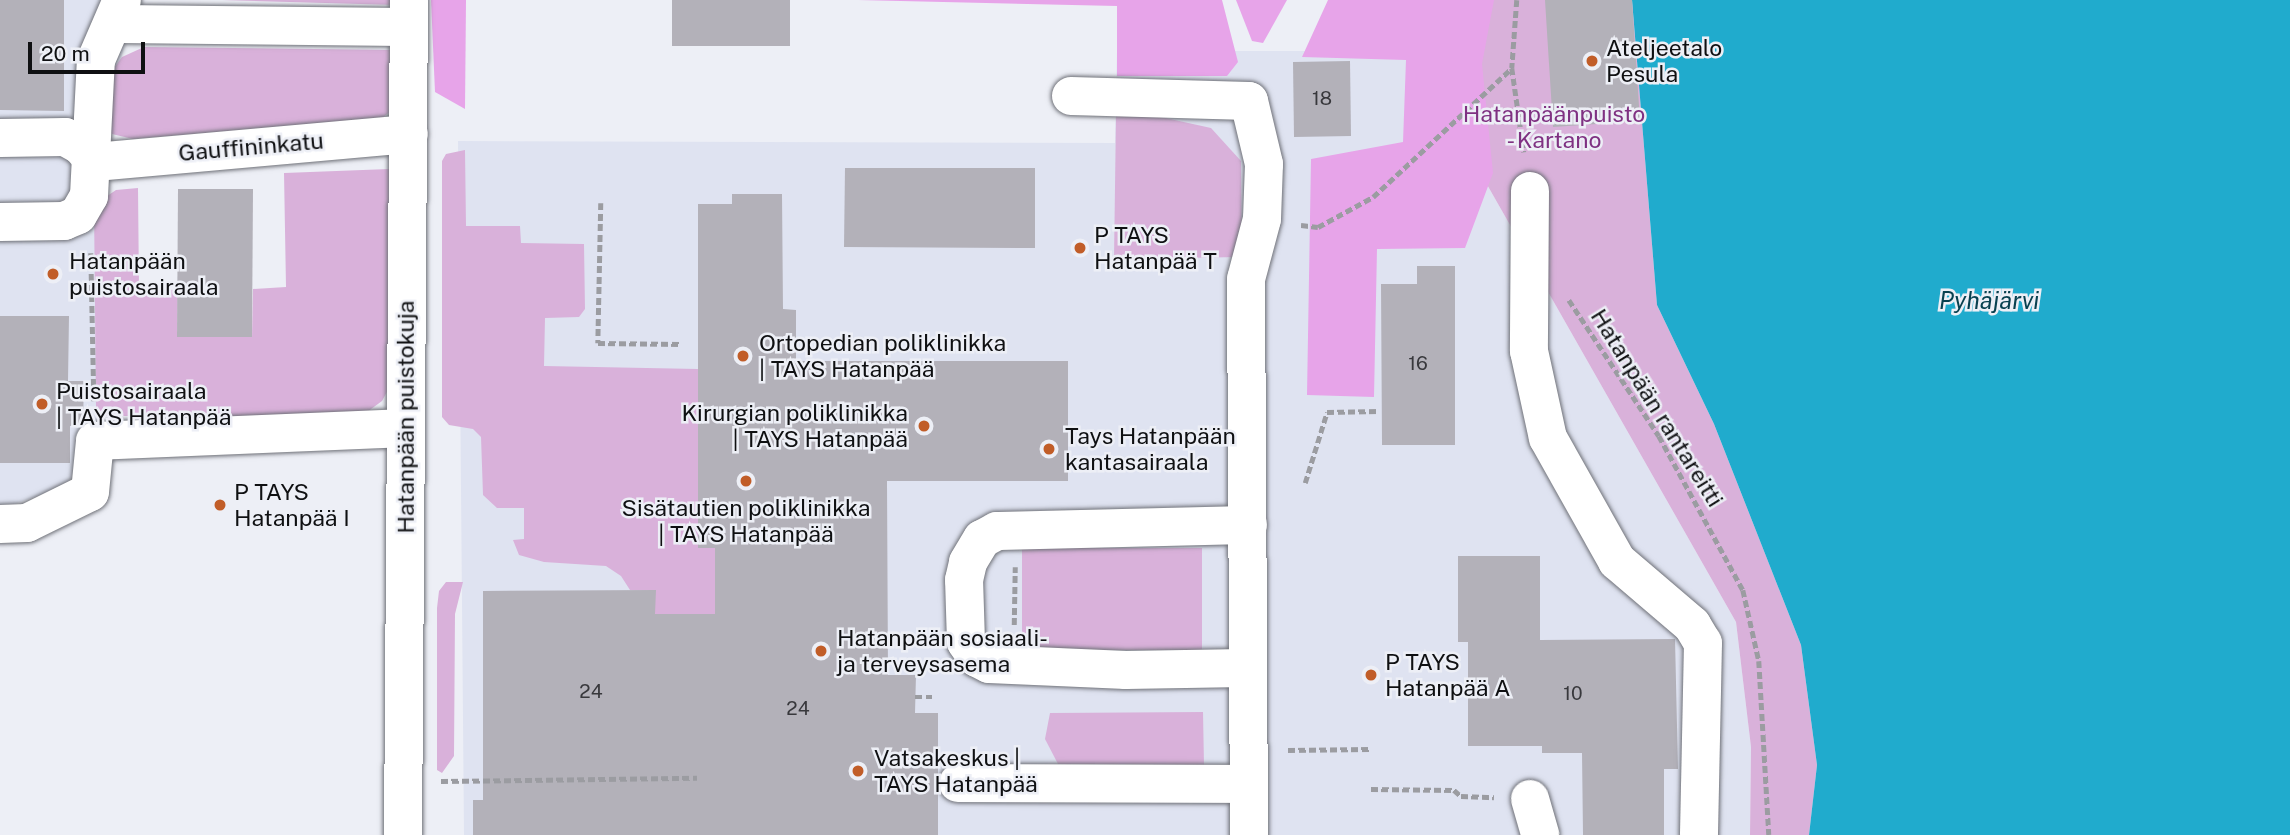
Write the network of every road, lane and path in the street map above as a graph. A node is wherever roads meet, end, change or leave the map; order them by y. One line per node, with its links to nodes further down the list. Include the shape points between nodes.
1 (1517, 0): 4 (path)
2 (118, 12): 3 (street); 8 (street, via 96,60)
3 (409, 14): 6 (street, Hatanpään puistokuja)
4 (1512, 68): 9 (path); 11 (path, via 1373,197 1318,227)
5 (1071, 96): 11 (street, via 1249,101 1264,164)
6 (409, 134): 8 (street, Gauffininkatu); 16 (street, Hatanpään puistokuja)
7 (0, 138): 8 (street, via 65,137 81,146)
8 (92, 179): 12 (street, via 78,215 64,221); 17 (path)
9 (1530, 191): 37 (street, via 1529,351 1548,438 1617,561 1692,625 1703,643)
10 (601, 203): 14 (path, via 598,343)
11 (1262, 219): 20 (street, via 1247,279)
12 (0, 222)
13 (1563, 288): 38 (path, Hatanpään rantareitti, via 1659,436 1742,590 1759,661)
14 (681, 344)
15 (1379, 411): 18 (path, via 1327,412)
16 (406, 428): 17 (street); 34 (street, Hatanpään puistokuja)
17 (95, 441): 19 (street, via 90,492 27,523)
18 (1305, 483)
19 (0, 524)
20 (1248, 525): 23 (street); 23 (street, via 997,531 982,539 968,562 964,580 966,642 977,658 989,664 1126,670)
21 (1015, 562): 22 (path)
22 (1014, 637)
23 (1245, 668): 27 (street)
24 (915, 697): 25 (path)
25 (932, 697)
26 (1370, 748): 27 (path)
27 (1247, 767): 30 (street); 35 (street)
28 (697, 778): 29 (path)
29 (433, 781)
30 (958, 783)
31 (1371, 789): 32 (path, via 1454,790)
32 (1461, 796)
33 (1530, 799): 36 (street)
34 (403, 835)
35 (1249, 835)
36 (1540, 835)
37 (1699, 835)
38 (1769, 835)

